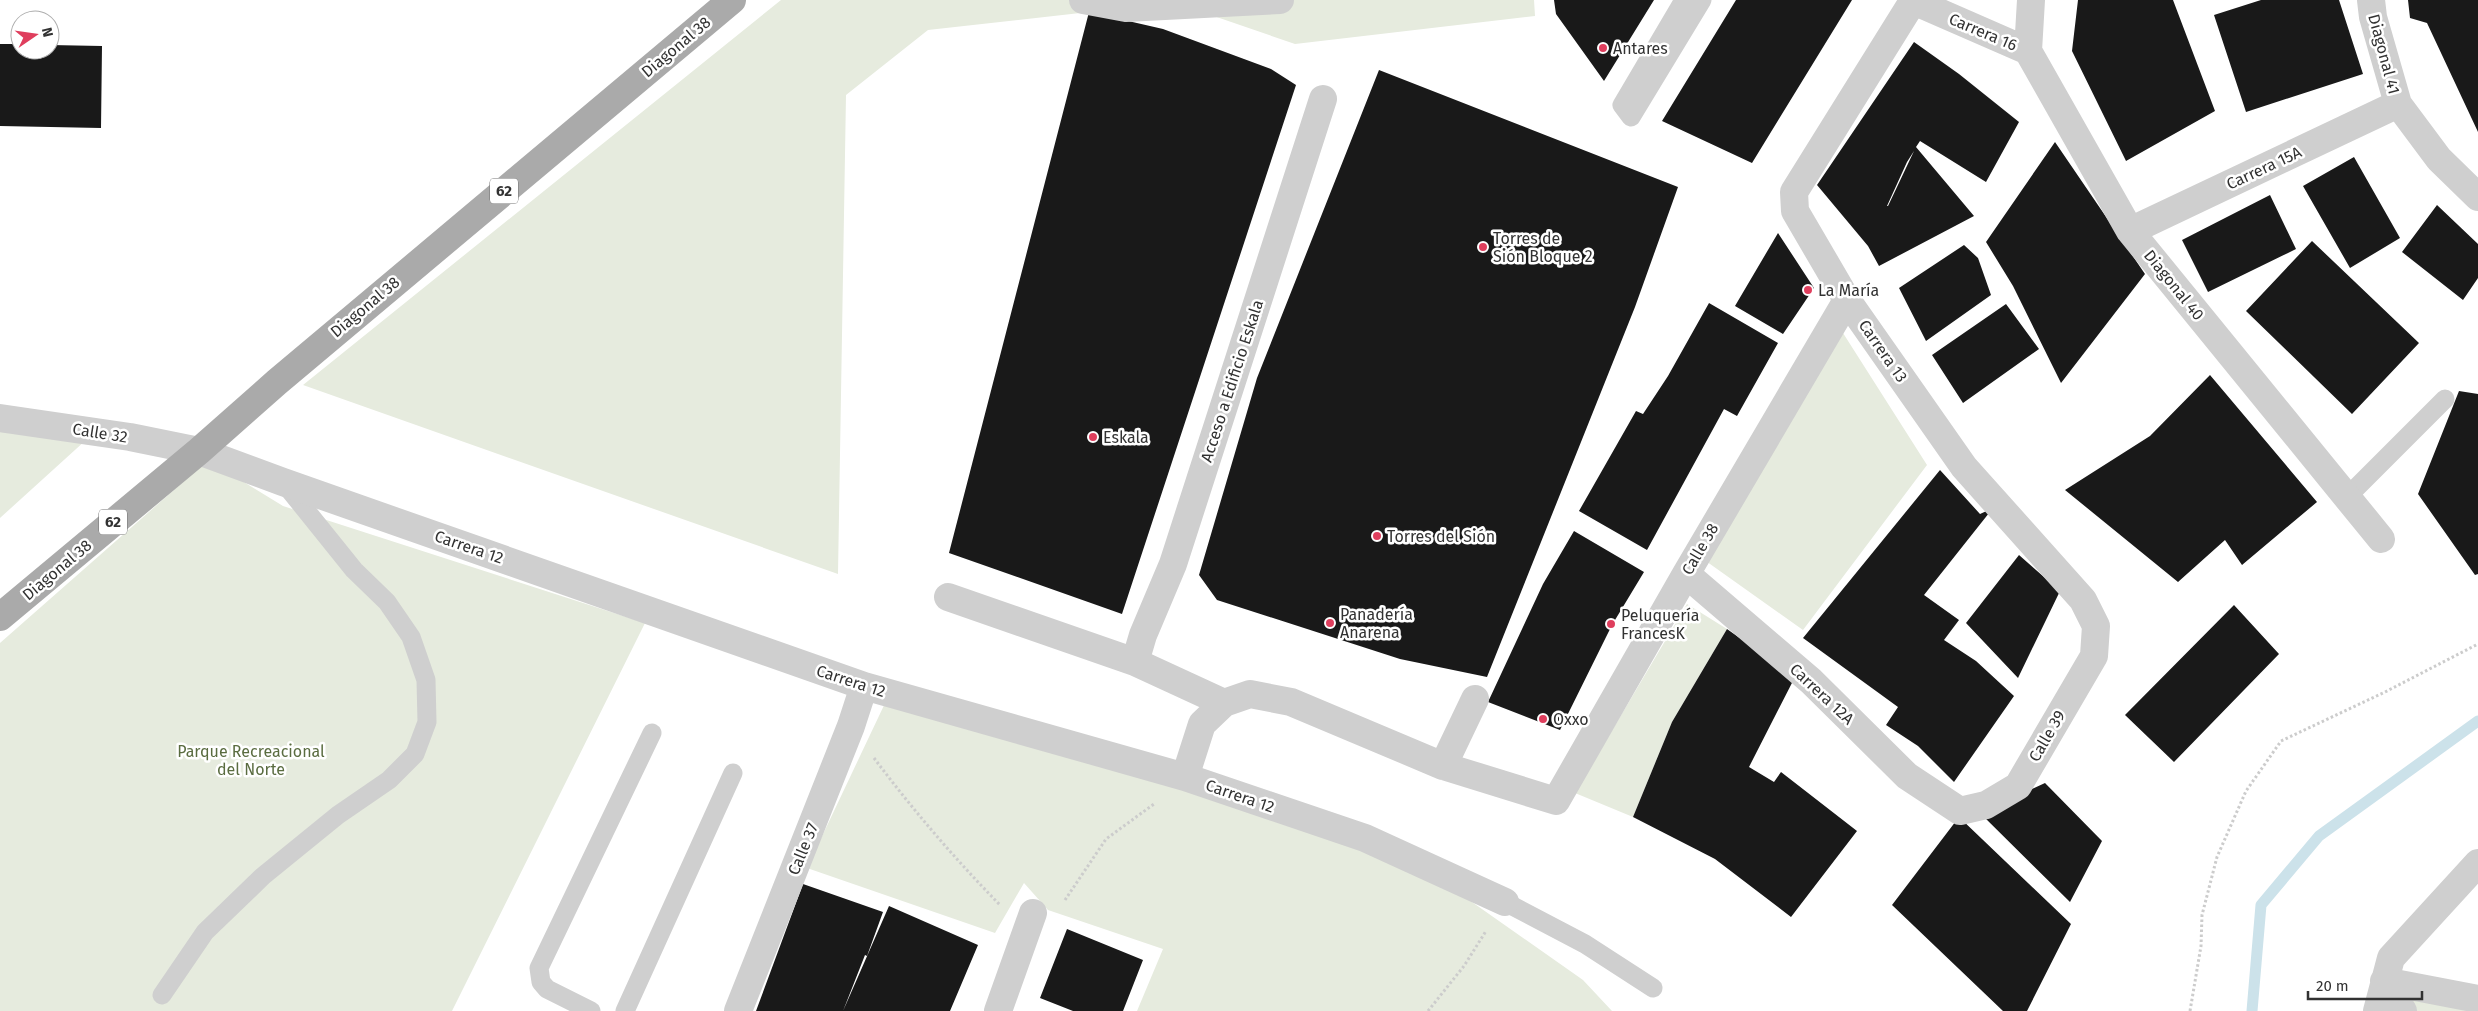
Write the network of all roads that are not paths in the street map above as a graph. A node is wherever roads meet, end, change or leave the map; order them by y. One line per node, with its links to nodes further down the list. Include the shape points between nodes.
1 (732, 0): 17 (main road, Diagonal 38 / 62)
2 (1084, 0): 3 (street, via 1126,8)
3 (1280, 0)
4 (1684, 0): 5 (lane, via 1622,105 1631,117)
5 (1702, 0)
6 (2031, 0): 9 (street)
7 (2371, 0): 11 (street, Diagonal 41)
8 (1912, 1): 9 (street, Carrera 16); 14 (street, Carrera 13, via 1794,192 1795,211)
9 (2028, 51): 13 (street, Diagonal 40)
10 (1323, 98): 25 (street, Acceso a Edificio Eskala, via 1173,564)
11 (2398, 104): 12 (street, Diagonal 41, via 2439,160); 13 (street, Carrera 15A)
12 (2478, 197)
13 (2130, 231): 19 (street, Diagonal 40)
14 (1847, 300): 21 (street, Calle 38); 24 (street, Carrera 13, via 1964,467 2083,600)
15 (2445, 400): 19 (lane)
16 (0, 418): 17 (street, Calle 32)
17 (200, 450): 18 (street, Carrera 12); 23 (main road, Diagonal 38 / 62)
18 (283, 482): 26 (street, Carrera 12); 39 (lane, via 354,570 387,602 411,637 426,680 427,722 415,754 389,780 338,815 256,883 205,932)
19 (2348, 496): 20 (street, Diagonal 40)
20 (2381, 539)
21 (1686, 574): 30 (street, Calle 38, via 1556,801); 33 (street, Carrera 12A, via 1810,681 1907,776)
22 (948, 597): 25 (street)
23 (0, 617)
24 (2096, 626): 33 (street, Calle 39, via 2094,656 2018,786 1986,804)
25 (1135, 662): 28 (street)
26 (864, 686): 31 (street, Carrera 12); 43 (street, Calle 37)
27 (1475, 699): 30 (street)
28 (1224, 703): 30 (street, via 1250,694 1291,702); 31 (street, via 1202,724)
29 (652, 733): 41 (lane, via 539,968 541,982 547,989)
30 (1443, 766)
31 (1187, 770): 35 (street, Carrera 12, via 1365,838)
32 (733, 773): 42 (lane)
33 (1960, 811)
34 (2478, 864): 37 (street, via 2391,958)
35 (1505, 902): 38 (lane, via 1585,944)
36 (1030, 923): 44 (street)
37 (2384, 981): 40 (street); 45 (street); 46 (street)
38 (1653, 988)
39 (162, 995)
40 (2478, 999)
41 (591, 1011)
42 (625, 1011)
43 (738, 1011)
44 (998, 1011)
45 (2377, 1011)
46 (2403, 1011)

